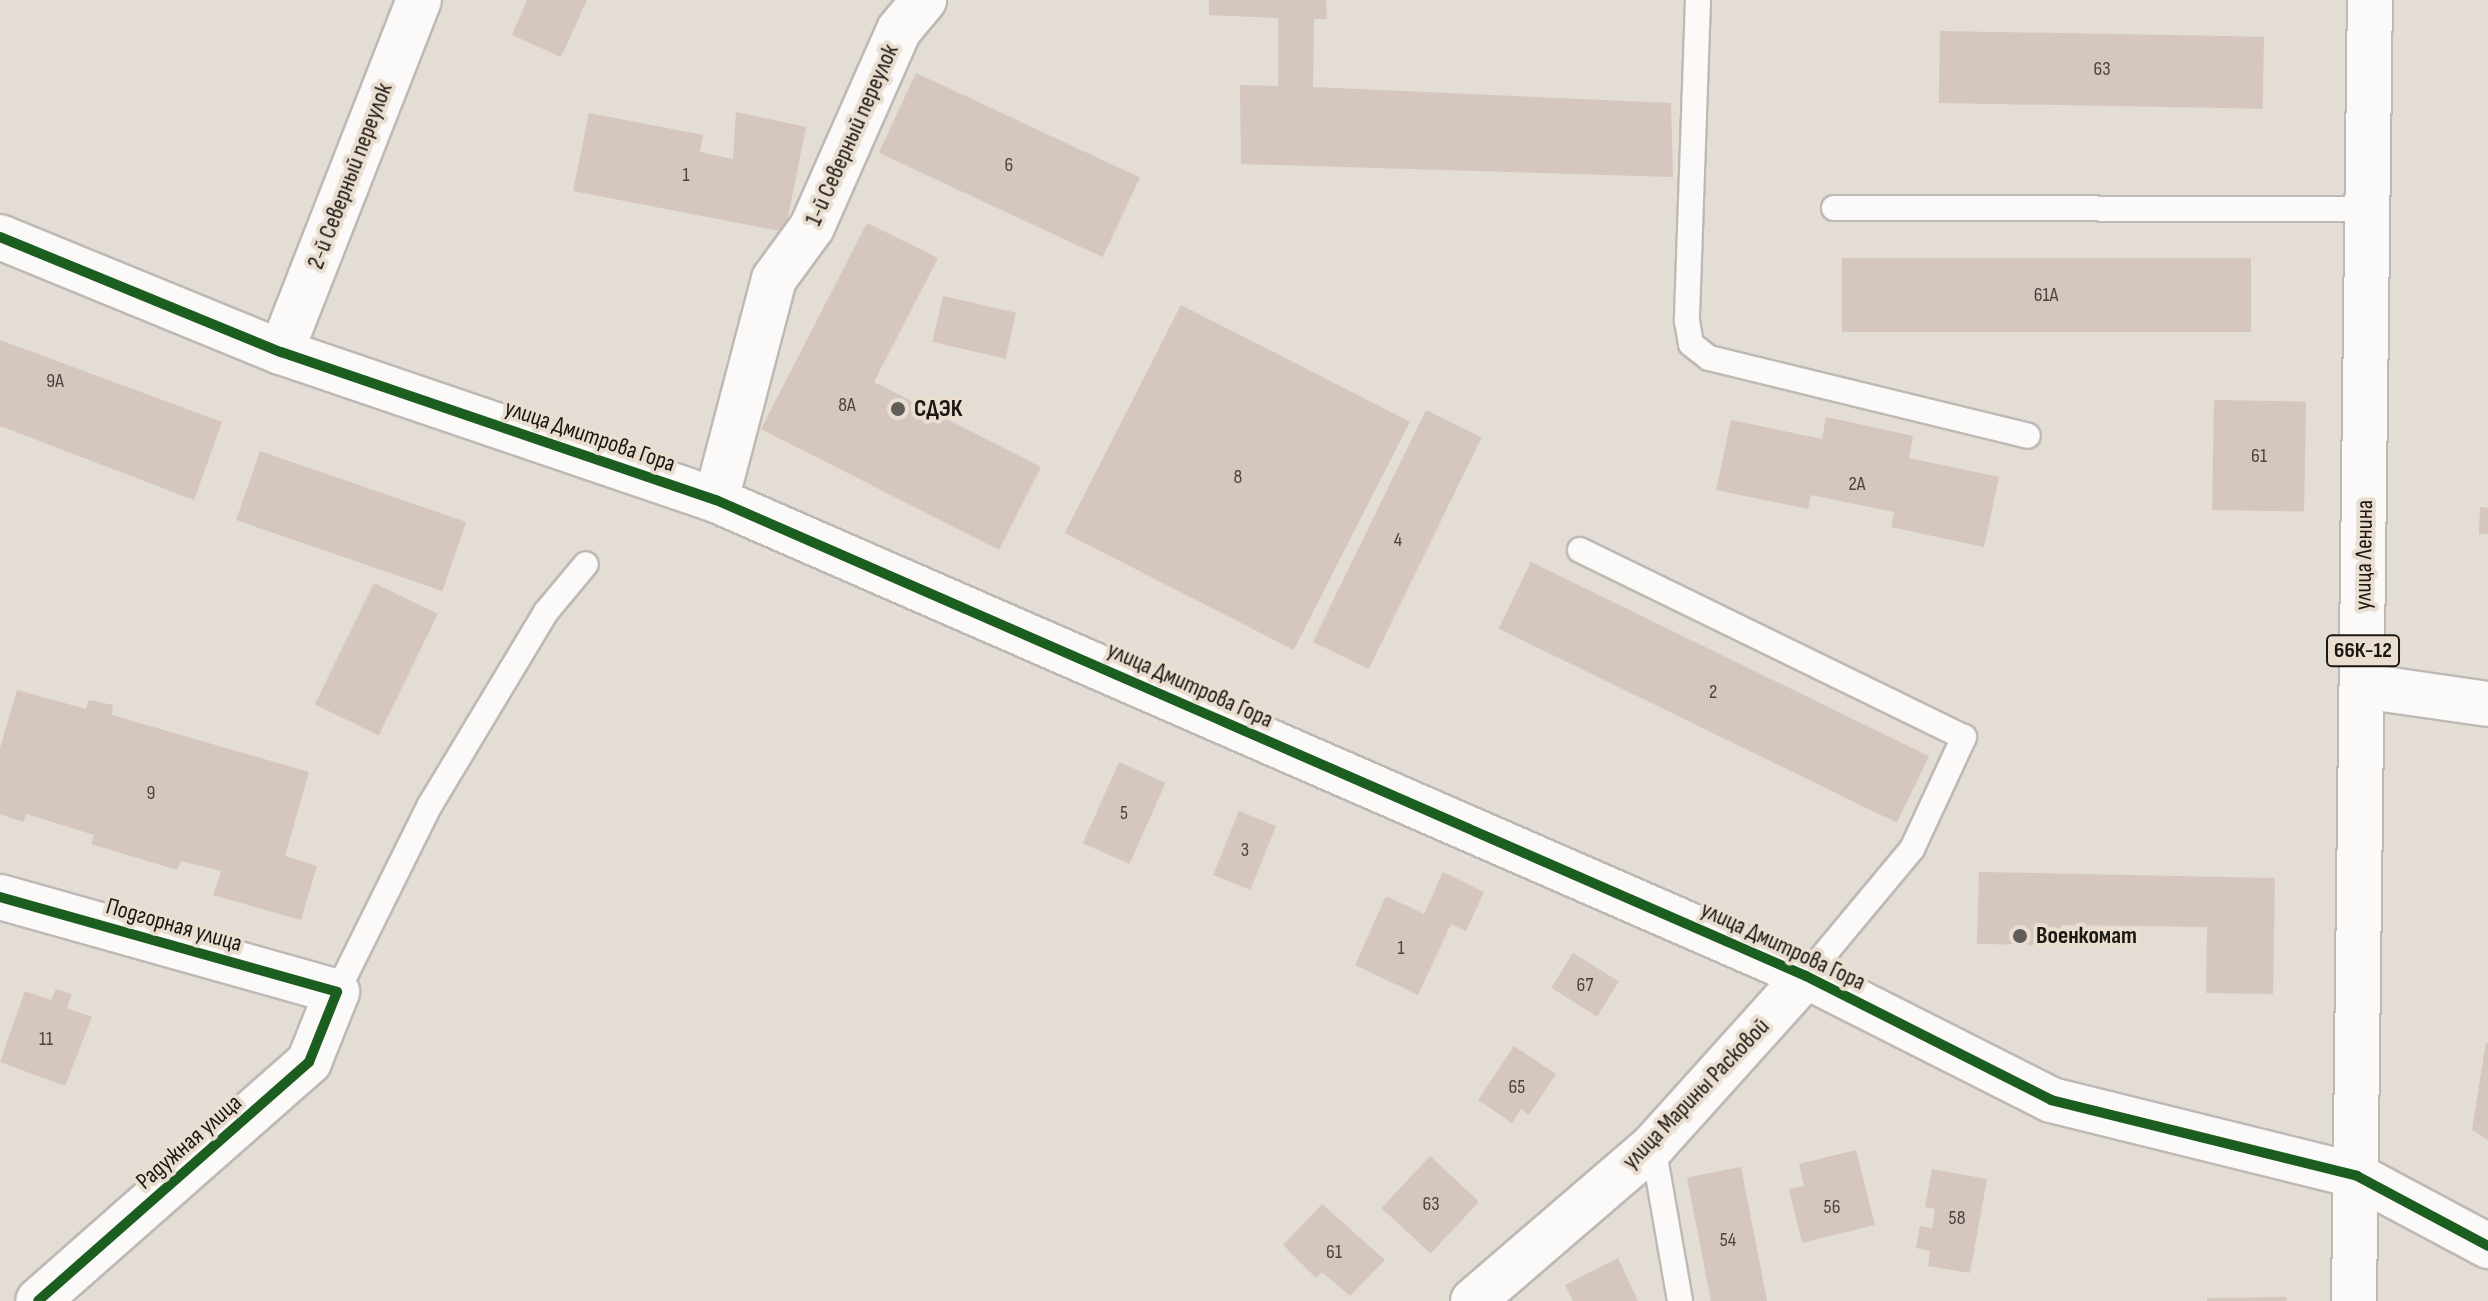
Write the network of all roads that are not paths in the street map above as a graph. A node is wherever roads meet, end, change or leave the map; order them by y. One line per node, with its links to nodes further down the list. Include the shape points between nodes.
1 (419, 0): 8 (street, 2-й Северный переулок)
2 (924, 0): 10 (street, 1-й Северный переулок, via 899,30 812,227 774,279)
3 (1698, 0): 9 (lane, via 1687,321 1691,344 1709,358)
4 (2370, 0): 6 (street, улица Ленина / 66К-12)
5 (1834, 208): 6 (lane)
6 (2368, 209): 13 (street, улица Ленина / 66К-12)
7 (0, 237): 8 (street, улица Дмитрова Гора)
8 (281, 352): 10 (street, улица Дмитрова Гора)
9 (2028, 436)
10 (716, 500): 16 (street, улица Дмитрова Гора)
11 (1580, 550): 16 (lane, via 1964,737 1912,849)
12 (586, 564): 17 (lane, via 546,612 430,805)
13 (2363, 686): 14 (street); 19 (street, улица Ленина / 66К-12)
14 (2488, 704)
15 (0, 897): 17 (street, Подгорная улица)
16 (1806, 976): 18 (street, улица Марины Расковой); 19 (street, улица Дмитрова Гора, via 2051,1100)
17 (337, 992): 21 (street, Радужная улица, via 309,1062)
18 (1653, 1146): 22 (street, улица Марины Расковой); 23 (lane)
19 (2357, 1176): 20 (street, улица Дмитрова Гора); 24 (street, улица Ленина / 66К-12)
20 (2488, 1246)
21 (38, 1301)
22 (1473, 1301)
23 (1680, 1301)
24 (2354, 1301)

